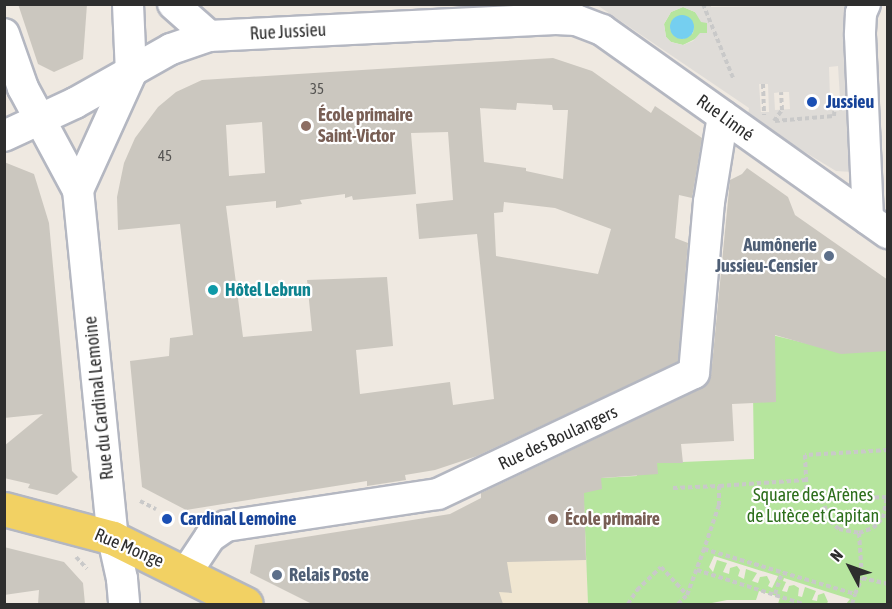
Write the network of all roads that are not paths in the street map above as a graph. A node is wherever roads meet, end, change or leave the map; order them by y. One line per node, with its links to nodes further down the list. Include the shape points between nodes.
1 (128, 4): 7 (street)
2 (174, 4): 6 (street)
3 (863, 9): 12 (street)
4 (556, 19): 6 (street, Rue Jussieu); 8 (street, Rue Linné, via 576,20 602,30)
5 (4, 34): 9 (street, Rue du Cardinal Lemoine, via 23,88)
6 (209, 36): 7 (street, Rue Jussieu, via 171,48)
7 (131, 73): 9 (street, Rue Jussieu); 11 (street)
8 (723, 116): 12 (street, Rue Linné); 15 (street, Rue des Boulangers, via 709,202 694,373 438,494 226,526 210,537)
9 (40, 120): 10 (street, Rue Jussieu); 11 (street, Rue du Cardinal Lemoine)
10 (4, 136)
11 (78, 190): 14 (street, Rue du Cardinal Lemoine)
12 (878, 226)
13 (4, 509): 14 (main road, Rue Monge)
14 (113, 538): 15 (main road, Rue Monge); 16 (street, Rue du Cardinal Lemoine)
15 (186, 573): 17 (main road, Rue Monge)
16 (124, 604)
17 (246, 604)

